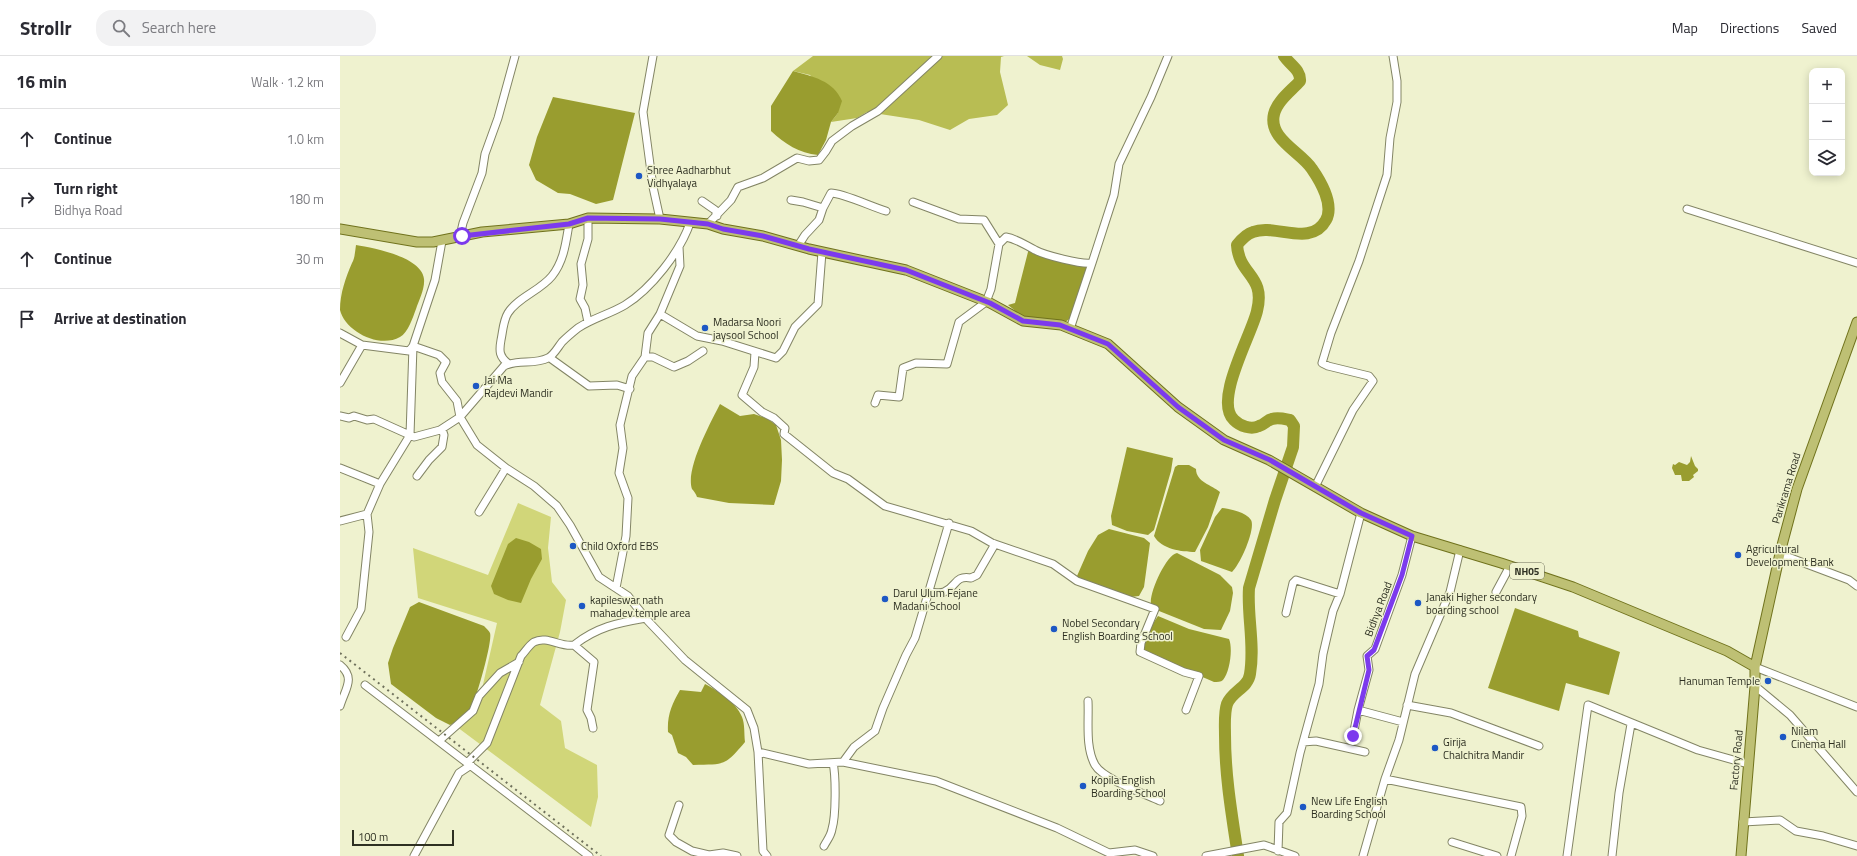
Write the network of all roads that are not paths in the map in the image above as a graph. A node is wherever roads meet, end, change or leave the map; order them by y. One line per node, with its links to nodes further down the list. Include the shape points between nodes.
1 (516, 56): 19 (street)
2 (654, 56): 14 (street, via 643,112)
3 (938, 56): 12 (street, via 878,111 832,141 819,160 796,158 763,178 738,187 732,200)
4 (1168, 56): 25 (street, via 1119,164 1114,195)
5 (1393, 56): 51 (street, via 1397,95 1387,176 1322,363 1369,376 1373,381 1353,410)
6 (792, 200): 9 (street)
7 (702, 201): 12 (street, via 715,210)
8 (912, 202): 21 (street, via 959,220 984,220)
9 (823, 208): 11 (street, via 831,193 838,193); 22 (street, via 819,220)
10 (1687, 209): 26 (street)
11 (886, 211)
12 (717, 216): 17 (street)
13 (588, 218): 14 (main road, NH05); 16 (main road, NH05); 29 (street, via 588,239 581,264 583,285 580,299)
14 (660, 219): 15 (main road, NH05)
15 (690, 223): 17 (main road, NH05); 23 (street)
16 (569, 224): 19 (main road, NH05); 39 (street, via 562,259 552,277 528,297 520,300 506,318 499,352 503,360)
17 (708, 224): 22 (main road, NH05)
18 (340, 229): 20 (main road, NH05, via 417,242)
19 (460, 236): 20 (main road, NH05)
20 (442, 241): 34 (street, via 435,280)
21 (999, 244): 25 (street, via 1006,236 1053,257); 27 (street, via 991,289)
22 (798, 246): 24 (main road, NH05)
23 (679, 247): 28 (street, via 680,266); 29 (street, via 639,295 624,306)
24 (822, 252): 27 (main road, NH05, via 906,270); 36 (street, via 818,304 795,327 783,351 776,358)
25 (1092, 264): 31 (street)
26 (1857, 264)
27 (986, 302): 31 (main road, NH05, via 1023,321 1060,325); 42 (street, via 959,322 947,364 916,363 903,368 899,397 878,395)
28 (660, 314): 36 (street, via 697,336 722,340); 37 (street, via 648,333)
29 (588, 322): 38 (street, via 563,342)
30 (1857, 322): 60 (main road, Parikrama Road, via 1797,489)
31 (1070, 329): 51 (main road, NH05, via 1108,344 1178,407 1224,440 1270,460)
32 (340, 333): 33 (street)
33 (362, 345): 34 (street, via 410,351); 40 (street)
34 (413, 346): 44 (street, via 439,355 446,362 440,373 442,382 457,401); 46 (street)
35 (703, 351): 37 (street, via 674,367 653,357)
36 (755, 352): 56 (street, via 754,367 742,395 785,428 784,434 789,439 833,473 848,479 885,506)
37 (645, 357): 41 (street, via 632,376)
38 (550, 358): 39 (street); 41 (street, via 590,386 617,385)
39 (509, 364): 44 (street, via 504,366)
40 (340, 382)
41 (630, 389): 63 (street, via 620,430 623,448 619,473 628,498 626,536)
42 (875, 402)
43 (340, 416): 46 (street, via 374,419)
44 (460, 417): 45 (street); 48 (street, via 477,444)
45 (442, 429): 46 (street, via 414,437); 49 (street, via 442,447)
46 (410, 434): 50 (street)
47 (340, 468): 50 (street)
48 (506, 468): 52 (street); 63 (street, via 534,486 557,506 599,577)
49 (417, 476)
50 (380, 484): 54 (street)
51 (1315, 487): 53 (main road, NH05)
52 (479, 512)
53 (1361, 513): 57 (main road, NH05); 66 (street)
54 (367, 514): 55 (street); 69 (street, via 369,532 361,609)
55 (340, 520)
56 (949, 523): 58 (street, via 971,530); 64 (street)
57 (1412, 536): 59 (main road, NH05); 81 (street, Bidhya Road, via 1402,575 1374,650 1367,656 1369,670)
58 (995, 544): 64 (street, via 977,574 971,578 959,578 945,592); 80 (street, via 1053,564 1077,581 1155,609 1141,643 1140,652 1199,676)
59 (1460, 550): 61 (main road, NH05); 77 (street, via 1450,592 1415,674)
60 (1780, 554): 62 (street, via 1849,580); 73 (main road, Parikrama Road)
61 (1510, 566): 65 (street); 73 (main road, NH05, via 1573,587 1709,643)
62 (1857, 586)
63 (616, 588): 68 (street, via 628,596)
64 (928, 592): 91 (street, via 915,638 875,731 854,747)
65 (1496, 592)
66 (1340, 594): 67 (street, via 1296,580); 87 (street, via 1333,611 1319,684)
67 (1286, 612)
68 (646, 618): 70 (street, via 595,630); 89 (street, via 685,660 747,710 754,728)
69 (346, 638)
70 (574, 645): 71 (street, via 560,645 548,640 535,642 521,656); 84 (street, via 594,662 587,710)
71 (519, 662): 86 (street, via 500,673 479,696 472,712); 92 (street, via 487,744)
72 (340, 665): 78 (street, via 348,673 349,678)
73 (1755, 667): 75 (main road, Factory Road); 79 (street)
74 (365, 686): 86 (street)
75 (1755, 686): 94 (main road, Factory Road); 96 (street, via 1790,715)
76 (1088, 701): 97 (street, via 1091,752 1096,766 1115,780)
77 (1407, 705): 82 (street); 88 (street, via 1451,713)
78 (340, 706)
79 (1857, 707)
80 (1186, 710)
81 (1358, 710): 82 (street); 85 (street)
82 (1403, 722): 95 (street)
83 (1631, 724): 94 (street, via 1698,750); 114 (street, via 1588,705); 115 (street, via 1619,793)
84 (593, 728)
85 (1353, 736)
86 (439, 740): 92 (street)
87 (1303, 742): 90 (street, via 1316,741); 103 (street, via 1287,813 1279,822)
88 (1539, 746)
89 (758, 752): 93 (street, via 808,764); 107 (street, via 763,851)
90 (1365, 752)
91 (843, 762): 93 (street); 108 (street, via 936,782 1057,828 1110,853 1136,850)
92 (469, 763): 104 (street, via 459,773); 105 (street)
93 (833, 763): 101 (street, via 836,776 833,828)
94 (1748, 764): 99 (main road, Factory Road)
95 (1385, 779): 111 (street); 113 (street, via 1521,807 1522,816)
96 (1857, 792)
97 (1160, 801)
98 (679, 805): 106 (street, via 669,835 676,842 692,851 709,855 723,853)
99 (1743, 822): 102 (street, via 1780,820 1796,831); 116 (main road, Factory Road)
100 (1452, 842): 112 (street)
101 (824, 846)
102 (1857, 846)
103 (1278, 851): 109 (street, via 1264,845); 110 (street)
104 (414, 856)
105 (589, 856)
106 (737, 856)
107 (767, 856)
108 (1153, 856)
109 (1206, 856)
110 (1295, 856)
111 (1363, 856)
112 (1497, 856)
113 (1511, 856)
114 (1567, 856)
115 (1612, 856)
116 (1740, 856)

